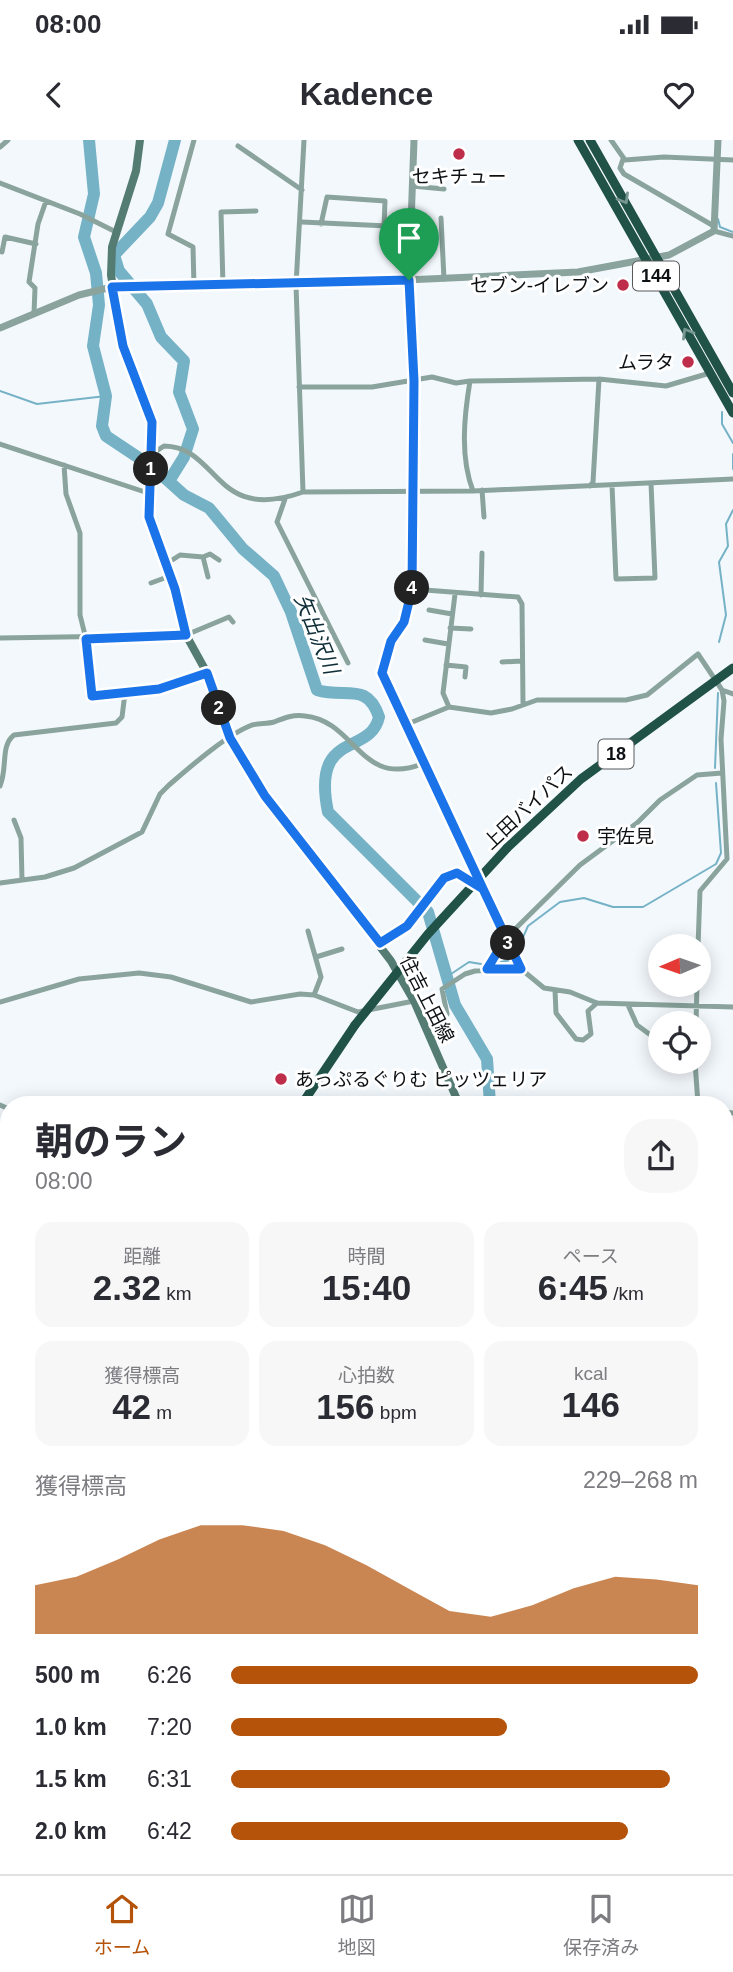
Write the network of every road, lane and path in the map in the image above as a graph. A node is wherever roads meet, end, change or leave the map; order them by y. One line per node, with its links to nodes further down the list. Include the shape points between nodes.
1 (8, 140): 11 (street)
2 (139, 140): 29 (main road, 住吉上田線, via 136,171)
3 (194, 140): 37 (street, via 168,234 193,247)
4 (304, 140): 19 (street)
5 (414, 140): 16 (street)
6 (578, 140): 33 (highway, 144)
7 (590, 140): 33 (highway, 144, one-way to 33)
8 (611, 140): 12 (street)
9 (718, 140): 13 (street)
10 (238, 146): 19 (street)
11 (0, 147)
12 (623, 159): 13 (street); 28 (street, via 624,174)
13 (718, 159): 14 (street); 28 (street)
14 (733, 160)
15 (0, 183): 21 (street)
16 (412, 186): 17 (street); 27 (street)
17 (427, 187): 18 (street); 20 (street)
18 (444, 189)
19 (302, 190): 24 (street)
20 (425, 197)
21 (46, 201): 29 (street); 31 (street)
22 (256, 211): 38 (street, via 221,212)
23 (441, 218): 34 (street)
24 (302, 222): 25 (street); 36 (street)
25 (321, 224): 26 (street); 26 (street, via 327,197 384,201)
26 (384, 227): 27 (street)
27 (409, 227): 35 (street)
28 (713, 228): 30 (street); 33 (street, via 679,251)
29 (116, 232): 39 (main road, 住吉上田線, via 110,260)
30 (733, 236)
31 (36, 244): 32 (street, via 5,237); 40 (street, via 29,282 35,288)
32 (2, 252)
33 (652, 260): 34 (street, via 578,272); 42 (highway, 144, one-way to 33); 47 (highway, 144)
34 (444, 279): 35 (street)
35 (409, 280): 36 (street); 44 (street)
36 (296, 285): 38 (street); 46 (street)
37 (194, 286): 38 (street); 39 (street)
38 (223, 286)
39 (112, 287): 40 (street); 50 (main road, 住吉上田線, via 123,346 152,422)
40 (34, 313): 41 (street)
41 (0, 328)
42 (710, 372): 43 (street, via 666,386); 48 (highway, 144)
43 (599, 379): 45 (street); 55 (street)
44 (414, 381): 45 (street, via 419,377); 46 (street, via 372,387); 56 (street)
45 (470, 381): 58 (street, via 465,441 466,472)
46 (299, 387): 59 (street)
47 (733, 393)
48 (733, 413)
49 (0, 444): 51 (street)
50 (152, 458): 60 (main road, 住吉上田線); 61 (street, via 164,446 186,452 236,494 252,500)
51 (64, 465): 60 (street); 80 (street, via 66,494 80,533 78,586)
52 (733, 478): 53 (street)
53 (651, 483): 54 (street); 54 (street, via 655,578 616,579)
54 (612, 485): 55 (street)
55 (590, 486): 57 (street)
56 (413, 490): 58 (street); 59 (street); 70 (street)
57 (482, 490): 58 (street); 62 (street)
58 (473, 491)
59 (303, 492): 61 (street)
60 (148, 493): 66 (main road, 住吉上田線, via 153,532)
61 (285, 499): 85 (street, via 277,522)
62 (484, 517)
63 (482, 553): 72 (street)
64 (203, 556): 65 (street, via 210,554); 66 (street, via 180,555); 68 (street)
65 (219, 561)
66 (166, 564): 67 (main road, 住吉上田線)
67 (170, 576): 69 (street); 78 (main road, 住吉上田線)
68 (208, 578)
69 (151, 583)
70 (412, 589): 71 (street); 96 (street, via 404,622 391,641 382,669)
71 (455, 594): 72 (street); 74 (street)
72 (481, 596): 83 (street, via 518,597 522,604)
73 (429, 610): 74 (street)
74 (452, 614): 76 (street)
75 (233, 622): 78 (street, via 229,617)
76 (450, 628): 77 (street); 82 (street)
77 (471, 629)
78 (186, 635): 80 (street); 88 (main road, 住吉上田線)
79 (0, 638): 80 (street)
80 (86, 639): 92 (street, via 92,696)
81 (425, 640): 82 (street)
82 (448, 644): 86 (street)
83 (522, 661): 84 (street); 94 (street)
84 (502, 662)
85 (348, 663)
86 (446, 665): 89 (street, via 467,667); 95 (street, via 443,693)
87 (733, 668): 90 (highway, 上田バイパス / 18)
88 (207, 673): 92 (street, via 159,689); 97 (main road, 住吉上田線)
89 (465, 677)
90 (716, 680): 91 (street); 94 (street, via 698,654 646,695 626,700); 126 (highway, 上田バイパス / 18, bridge, via 581,779 507,848 428,934 355,1025)
91 (722, 690): 93 (street); 99 (street)
92 (125, 693): 100 (street, via 122,717 116,723 14,734 5,740)
93 (733, 694)
94 (523, 704): 95 (street, via 491,713)
95 (449, 707): 96 (street)
96 (405, 725): 98 (street)
97 (230, 738): 98 (street, via 256,724 304,715 321,721 385,769); 102 (street, via 160,794 142,832 80,866); 108 (main road, 住吉上田線, via 265,796)
98 (422, 764): 104 (street)
99 (722, 773): 106 (street, via 727,859 700,891); 107 (street, via 697,775 660,800 580,865)
100 (0, 786)
101 (14, 820): 102 (street, via 21,838)
102 (22, 880): 103 (street)
103 (0, 883)
104 (483, 889): 107 (street); 108 (street, via 453,873 444,878 407,926)
105 (308, 931): 110 (street)
106 (698, 934)
107 (506, 938): 111 (street); 112 (street)
108 (380, 943): 116 (main road, 住吉上田線)
109 (342, 949): 110 (street)
110 (316, 957): 114 (street, via 321,977)
111 (487, 969): 112 (street); 124 (street, via 466,974 442,989 447,1004 445,1024)
112 (521, 969): 113 (street, via 534,983)
113 (555, 990): 118 (street); 118 (street, via 556,1013 576,1039 591,1034 588,1011)
114 (314, 995): 116 (street, via 358,1012); 117 (street, via 251,1002 171,977 139,973 79,979)
115 (697, 998): 120 (street)
116 (414, 1001): 124 (main road, 住吉上田線)
117 (0, 1002)
118 (597, 1003): 119 (street)
119 (628, 1005): 120 (street); 123 (street, via 637,1026)
120 (697, 1007): 121 (street); 122 (street)
121 (733, 1007)
122 (697, 1011)
123 (648, 1034)
124 (433, 1043): 127 (main road, 住吉上田線)
125 (696, 1074): 128 (street)
126 (307, 1096)
127 (456, 1096)
128 (697, 1096)

